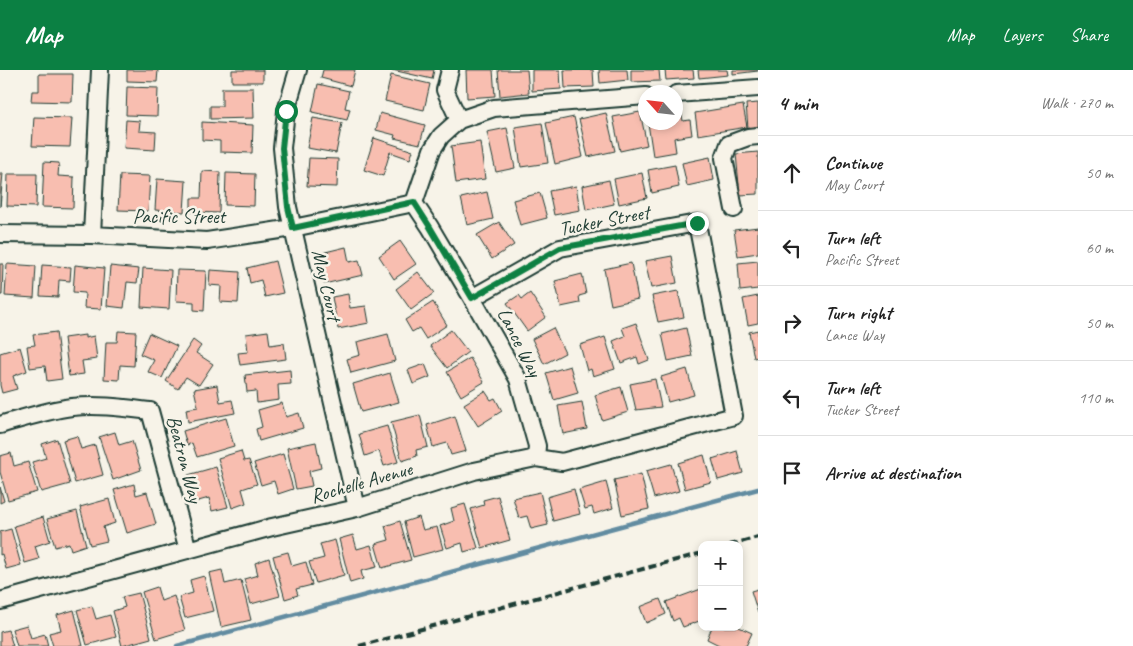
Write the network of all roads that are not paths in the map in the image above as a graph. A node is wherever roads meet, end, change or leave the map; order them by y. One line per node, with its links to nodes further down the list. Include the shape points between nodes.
1 (100, 70): 13 (street)
2 (298, 70): 11 (street, May Court, via 286,111 282,148)
3 (450, 70): 7 (street, via 445,90)
4 (758, 88): 5 (street)
5 (683, 93)
6 (638, 97): 7 (street, via 494,108)
7 (459, 120): 9 (street, via 441,136 432,150)
8 (758, 136): 10 (street, via 729,144 724,158)
9 (414, 202): 11 (street, Pacific Street); 14 (street, Lance Way)
10 (734, 209)
11 (293, 228): 13 (street, Pacific Street, via 207,241); 18 (street, May Court)
12 (0, 234): 13 (street, Pacific Street)
13 (92, 235)
14 (472, 298): 15 (street, Tucker Street, via 560,248 697,223); 17 (street, Lance Way, via 518,379 537,446)
15 (734, 416): 17 (street, Rochelle Avenue, via 562,462)
16 (0, 425): 19 (street, Beatron Way, via 72,407 150,410)
17 (536, 458): 18 (street, Rochelle Avenue, via 474,471)
18 (357, 508): 19 (street, Rochelle Avenue)
19 (188, 550): 20 (street, Rochelle Avenue)
20 (0, 601)

